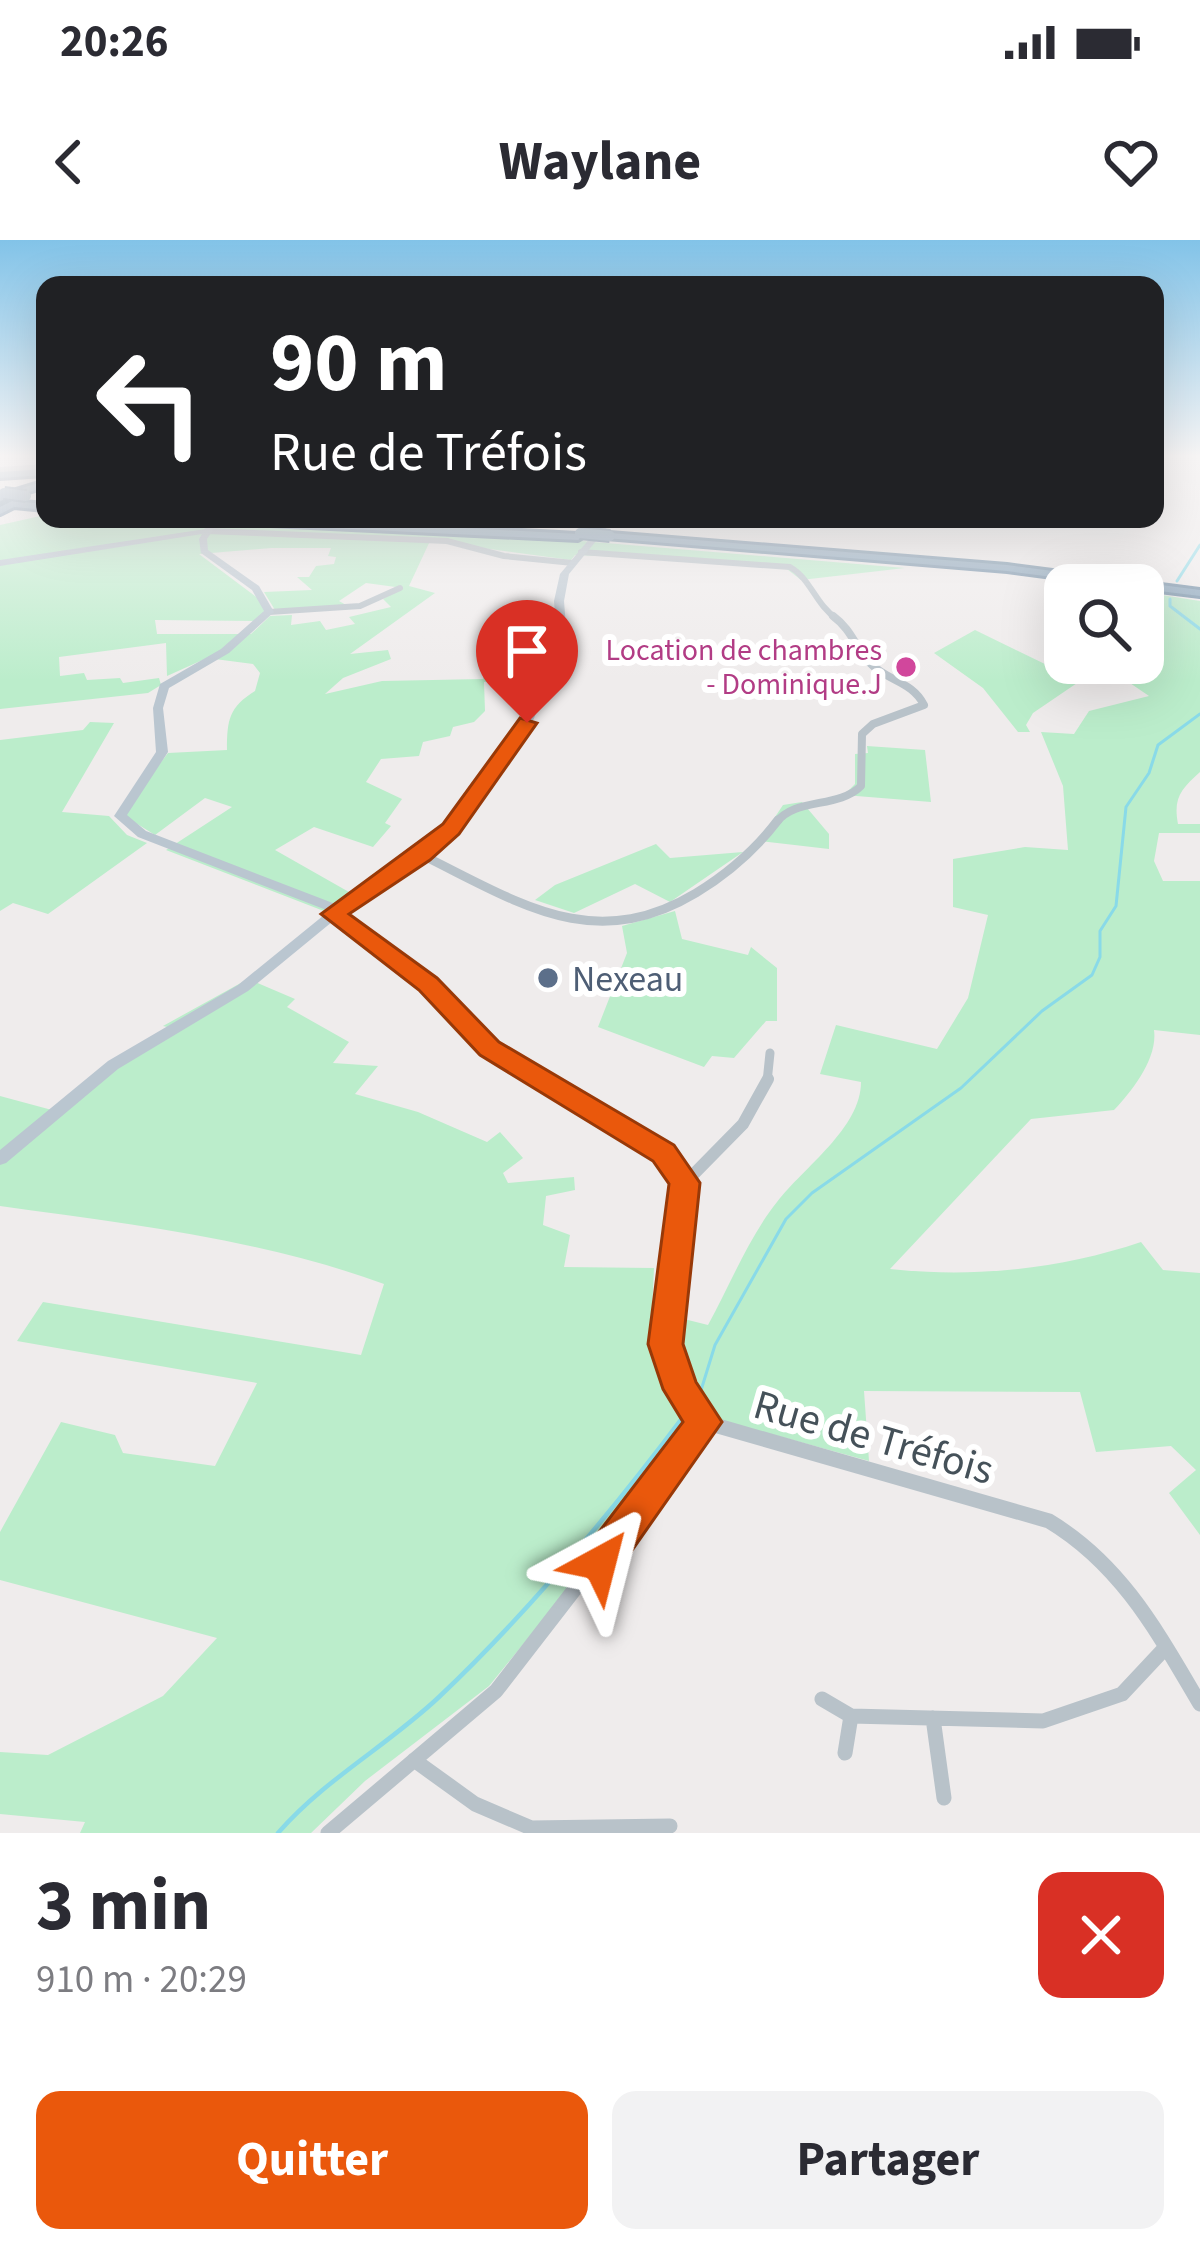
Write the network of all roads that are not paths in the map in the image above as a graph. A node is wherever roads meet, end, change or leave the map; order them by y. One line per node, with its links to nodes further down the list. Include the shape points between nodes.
1 (166, 532): 10 (street)
2 (208, 532): 15 (street, via 207,556 256,588)
3 (327, 532): 9 (street, via 447,541 504,556)
4 (521, 532): 7 (highway)
5 (530, 532): 7 (highway)
6 (598, 532): 9 (street)
7 (579, 535): 8 (highway, bridge)
8 (609, 537): 11 (highway); 14 (highway, via 1021,569)
9 (577, 557): 16 (street, via 560,587 562,639 527,723 465,812); 16 (street, via 790,567 871,664 905,682 924,706 862,734 861,786 851,796 784,812 726,873 632,919 596,924)
10 (0, 563)
11 (1044, 578)
12 (400, 588): 15 (street, via 360,606)
13 (1164, 591): 14 (highway)
14 (1200, 595)
15 (269, 612): 17 (street, via 160,693 162,752 121,808 128,826)
16 (422, 855): 17 (street)
17 (336, 912): 19 (street, via 243,988 112,1065); 20 (street, via 428,984 490,1048 663,1153)
18 (770, 1053): 20 (street, via 766,1090)
19 (0, 1159)
20 (685, 1183): 21 (street, Rue de Tréfois, via 666,1344 680,1389)
21 (704, 1422): 22 (street, Rue de Tréfois, via 1049,1521 1122,1574); 28 (street, via 496,1691)
22 (1166, 1647): 24 (street, Rue de Tréfois); 26 (street, via 1122,1694 1043,1721)
23 (822, 1700): 25 (street)
24 (1200, 1704)
25 (850, 1716): 26 (street); 27 (street)
26 (933, 1718): 29 (street)
27 (845, 1754)
28 (414, 1760): 30 (street, via 475,1804 531,1828); 31 (street)
29 (944, 1798)
30 (670, 1826)
31 (328, 1833)

